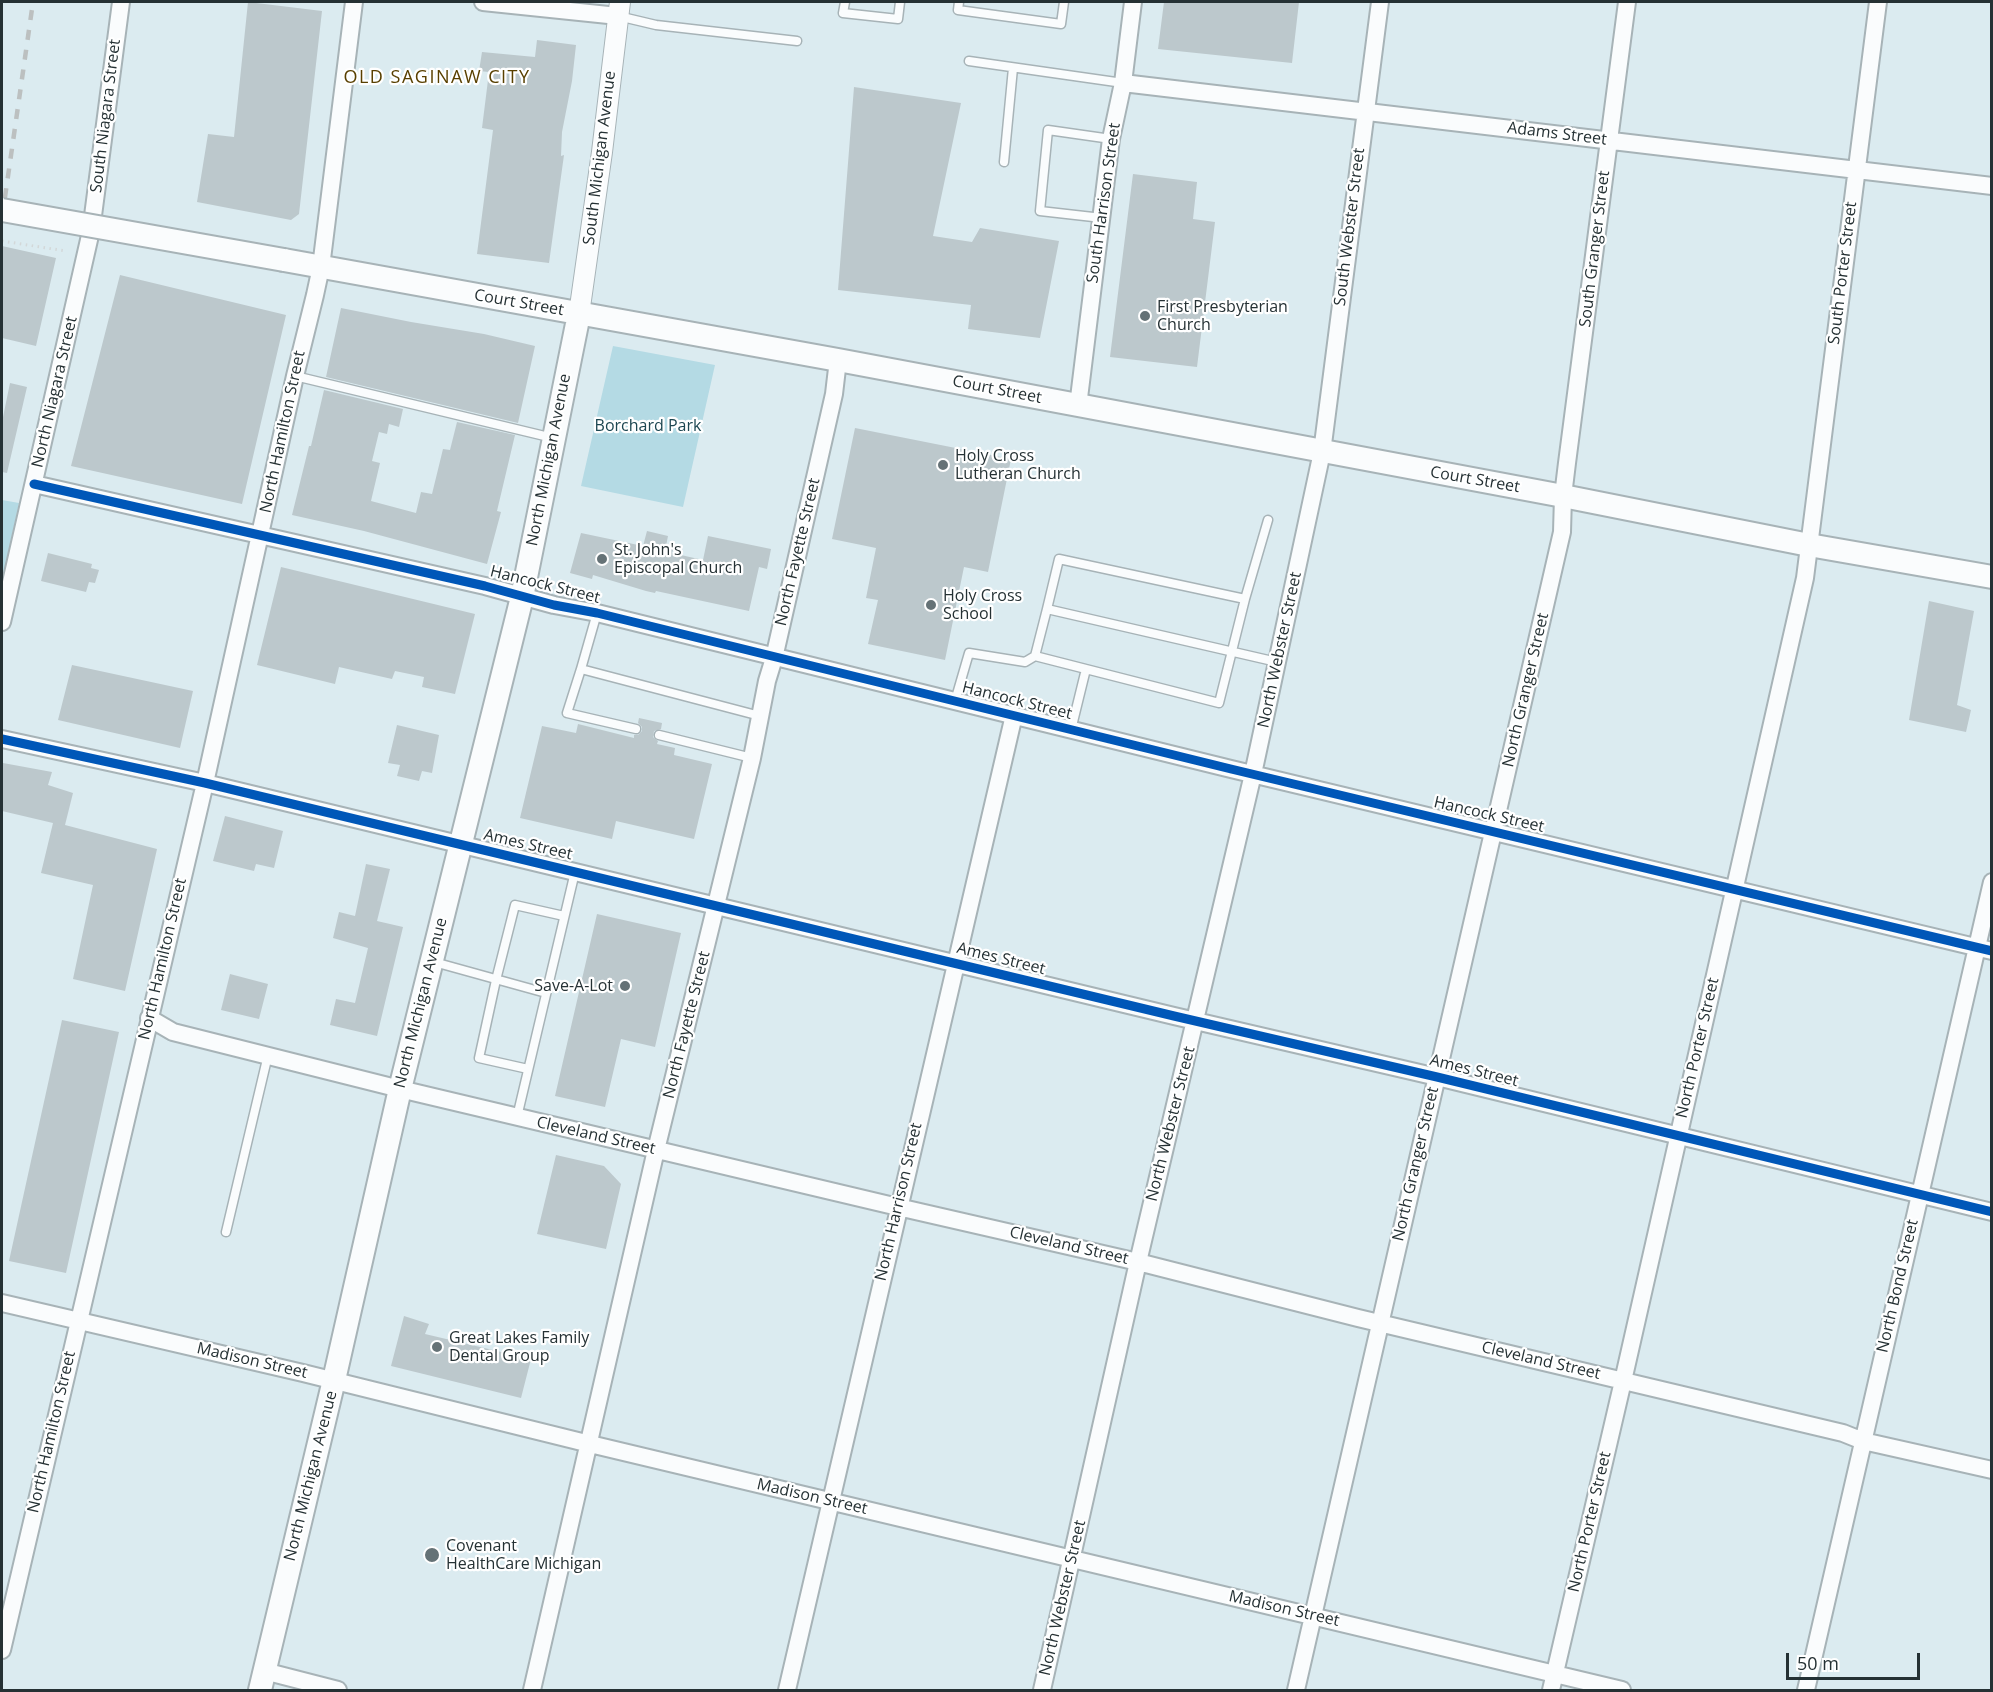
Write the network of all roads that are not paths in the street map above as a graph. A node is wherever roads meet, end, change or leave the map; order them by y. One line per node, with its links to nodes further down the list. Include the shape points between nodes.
1 (121, 2): 25 (street, South Niagara Street)
2 (354, 2): 26 (street, North Hamilton Street)
3 (483, 2): 12 (street)
4 (845, 2): 5 (lane, via 843,13 897,19)
5 (900, 2)
6 (959, 2): 7 (lane, via 958,10 1062,24)
7 (1064, 2)
8 (1133, 2): 16 (street, South Harrison Street)
9 (1380, 2): 17 (street, South Webster Street)
10 (1627, 2): 19 (street, South Granger Street)
11 (1878, 2): 21 (street, South Porter Street)
12 (619, 9): 13 (lane, via 656,25); 27 (street, South Michigan Avenue)
13 (797, 40)
14 (969, 61): 15 (lane)
15 (1012, 68): 16 (lane); 20 (lane)
16 (1123, 83): 17 (street, Adams Street); 18 (street, South Harrison Street)
17 (1365, 111): 19 (street, Adams Street); 32 (street, South Webster Street)
18 (1111, 139): 24 (street, South Harrison Street); 24 (lane, via 1048,130 1040,211)
19 (1609, 140): 21 (street, Adams Street); 34 (street, South Granger Street)
20 (1004, 162)
21 (1856, 171): 22 (street, Adams Street); 37 (street, South Porter Street)
22 (1992, 186)
23 (2, 210): 26 (main road, Court Street, bridge)
24 (1102, 218): 30 (street, South Harrison Street)
25 (91, 231): 33 (street, North Niagara Street)
26 (321, 267): 27 (main road, Court Street); 29 (street, North Hamilton Street)
27 (579, 314): 28 (main road, Court Street); 31 (main road, North Michigan Avenue)
28 (838, 360): 30 (main road, Court Street); 46 (street, North Fayette Street, via 834,393)
29 (295, 376): 31 (lane); 36 (street, North Hamilton Street)
30 (1078, 406): 32 (main road, Court Street)
31 (554, 438): 39 (main road, North Michigan Avenue)
32 (1323, 452): 34 (main road, Court Street); 47 (street, North Webster Street)
33 (34, 484): 36 (street, Hancock Street); 43 (street, North Niagara Street)
34 (1563, 496): 37 (main road, Court Street); 60 (street, North Granger Street, via 1562,532)
35 (1268, 520): 40 (lane)
36 (261, 535): 39 (street, Hancock Street); 59 (street, North Hamilton Street)
37 (1809, 545): 38 (main road, Court Street); 64 (street, North Porter Street)
38 (1992, 577)
39 (522, 597): 42 (street, Hancock Street); 61 (main road, North Michigan Avenue)
40 (1245, 599): 41 (lane, via 1059,559); 44 (lane)
41 (1047, 609): 44 (lane); 45 (lane)
42 (597, 613): 46 (street, Hancock Street); 48 (lane)
43 (2, 622)
44 (1233, 652): 47 (lane); 49 (lane, via 1220,703)
45 (1035, 656): 49 (lane); 50 (lane, via 1025,662 969,653)
46 (774, 658): 50 (street, Hancock Street); 52 (street, North Fayette Street)
47 (1278, 663): 58 (street, North Webster Street)
48 (580, 669): 52 (lane); 53 (lane, via 567,713)
49 (1086, 669): 54 (lane)
50 (955, 701): 51 (street, Hancock Street)
51 (1014, 715): 54 (street, Hancock Street); 69 (street, North Harrison Street)
52 (760, 716): 57 (street, North Fayette Street)
53 (636, 729)
54 (1071, 730): 58 (street, Hancock Street)
55 (659, 735): 57 (lane)
56 (2, 739): 59 (street, Ames Street)
57 (752, 758): 65 (street, North Fayette Street)
58 (1253, 774): 60 (street, Hancock Street); 73 (street, North Webster Street)
59 (205, 783): 61 (street, Ames Street); 72 (street, North Hamilton Street)
60 (1494, 831): 64 (street, Hancock Street); 76 (street, North Granger Street)
61 (459, 844): 62 (street, Ames Street); 68 (main road, North Michigan Avenue)
62 (575, 872): 65 (street, Ames Street); 66 (lane)
63 (1992, 882): 67 (street, North Bond Street)
64 (1735, 890): 67 (street, Hancock Street); 79 (street, North Porter Street)
65 (716, 906): 69 (street, Ames Street); 80 (street, North Fayette Street)
66 (564, 916): 70 (lane, via 515,905); 71 (lane)
67 (1984, 950): 81 (street, North Bond Street)
68 (431, 962): 70 (lane); 77 (main road, North Michigan Avenue)
69 (955, 963): 73 (street, Ames Street); 82 (street, North Harrison Street)
70 (496, 980): 71 (lane); 75 (lane, via 479,1058)
71 (546, 993): 75 (lane)
72 (149, 1018): 74 (street, Cleveland Street, via 173,1032); 87 (street, North Hamilton Street)
73 (1196, 1021): 76 (street, Ames Street); 85 (street, North Webster Street)
74 (268, 1055): 77 (street, Cleveland Street); 84 (lane)
75 (528, 1069): 78 (lane)
76 (1437, 1077): 79 (street, Ames Street); 88 (street, North Granger Street)
77 (400, 1089): 78 (street, Cleveland Street); 89 (main road, North Michigan Avenue)
78 (517, 1117): 80 (street, Cleveland Street)
79 (1678, 1137): 81 (street, Ames Street); 90 (street, North Porter Street)
80 (656, 1150): 82 (street, Cleveland Street); 92 (street, North Fayette Street)
81 (1919, 1195): 83 (street, Ames Street); 91 (street, North Bond Street)
82 (898, 1207): 85 (street, Cleveland Street); 94 (street, North Harrison Street)
83 (1992, 1212)
84 (226, 1232)
85 (1138, 1262): 88 (street, Cleveland Street); 95 (street, North Webster Street)
86 (2, 1304): 87 (street, Madison Street)
87 (78, 1320): 89 (street, Madison Street); 97 (street, North Hamilton Street)
88 (1379, 1323): 90 (street, Cleveland Street); 96 (street, North Granger Street)
89 (334, 1380): 92 (street, Madison Street); 98 (main road, North Michigan Avenue)
90 (1623, 1381): 91 (street, Cleveland Street); 99 (street, North Porter Street)
91 (1863, 1441): 93 (street, Cleveland Street); 106 (street, North Bond Street)
92 (590, 1444): 94 (street, Madison Street); 101 (street, North Fayette Street)
93 (1992, 1470)
94 (831, 1502): 95 (street, Madison Street); 102 (street, North Harrison Street)
95 (1072, 1560): 96 (street, Madison Street); 103 (street, North Webster Street)
96 (1313, 1616): 99 (street, Madison Street); 104 (street, North Granger Street)
97 (2, 1650)
98 (262, 1681): 100 (street)
99 (1552, 1682): 105 (street, Madison Street)
100 (338, 1690)
101 (532, 1690)
102 (787, 1690)
103 (1042, 1690)
104 (1296, 1690)
105 (1622, 1690)
106 (1806, 1690)

